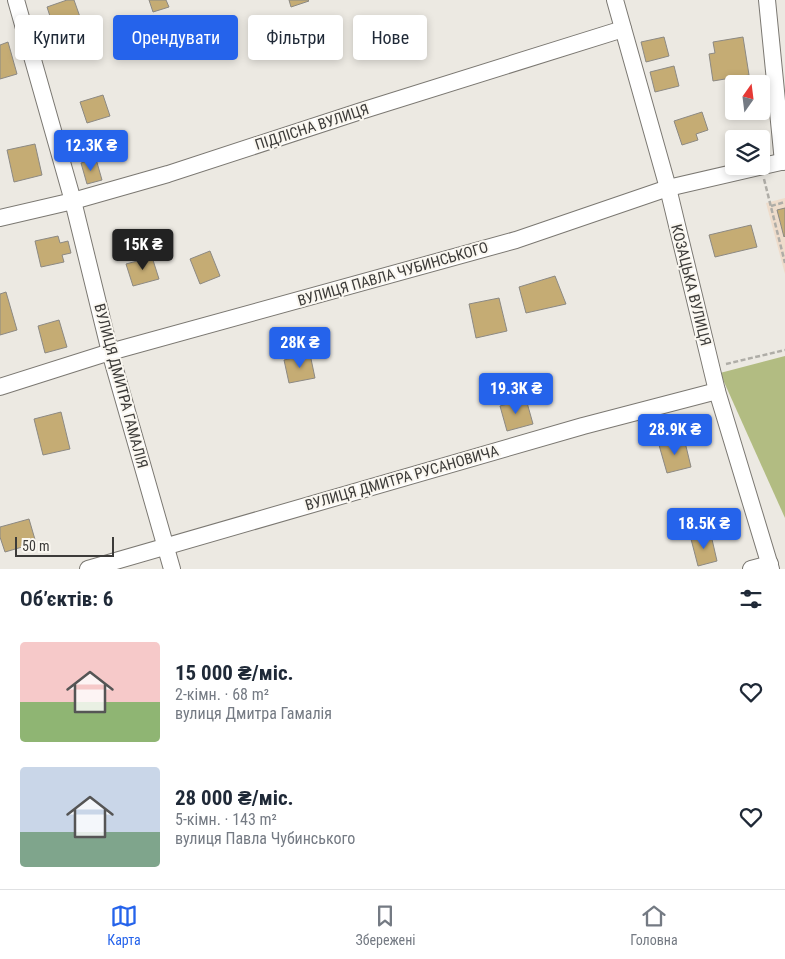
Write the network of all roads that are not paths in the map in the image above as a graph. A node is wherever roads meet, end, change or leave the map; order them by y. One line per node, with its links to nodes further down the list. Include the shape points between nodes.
1 (16, 0): 9 (street, ВУЛИЦЯ ДМИТРА ГАМАЛІЯ)
2 (615, 0): 4 (street, КОЗАЦЬКА ВУЛИЦЯ)
3 (767, 0): 5 (street)
4 (623, 28): 8 (street, КОЗАЦЬКА ВУЛИЦЯ); 9 (street, ПІДЛІСНА ВУЛИЦЯ, via 168,174)
5 (784, 162): 6 (street, ВУЛИЦЯ ПАВЛА ЧУБИНСЬКОГО)
6 (770, 165)
7 (726, 175): 8 (street, ВУЛИЦЯ ПАВЛА ЧУБИНСЬКОГО)
8 (668, 188): 11 (street, ВУЛИЦЯ ПАВЛА ЧУБИНСЬКОГО, via 516,240); 13 (street, КОЗАЦЬКА ВУЛИЦЯ)
9 (73, 201): 10 (street, ПІДЛІСНА ВУЛИЦЯ); 11 (street, ВУЛИЦЯ ДМИТРА ГАМАЛІЯ)
10 (0, 218)
11 (110, 352): 12 (street, ВУЛИЦЯ ПАВЛА ЧУБИНСЬКОГО); 14 (street, ВУЛИЦЯ ДМИТРА ГАМАЛІЯ)
12 (0, 387)
13 (717, 391): 14 (street, ВУЛИЦЯ ДМИТРА РУСАНОВИЧА); 15 (street, КОЗАЦЬКА ВУЛИЦЯ)
14 (166, 546): 16 (street, ВУЛИЦЯ ДМИТРА РУСАНОВИЧА); 17 (street, ВУЛИЦЯ ДМИТРА ГАМАЛІЯ)
15 (771, 566): 18 (street)
16 (88, 569)
17 (172, 569)
18 (751, 569)

